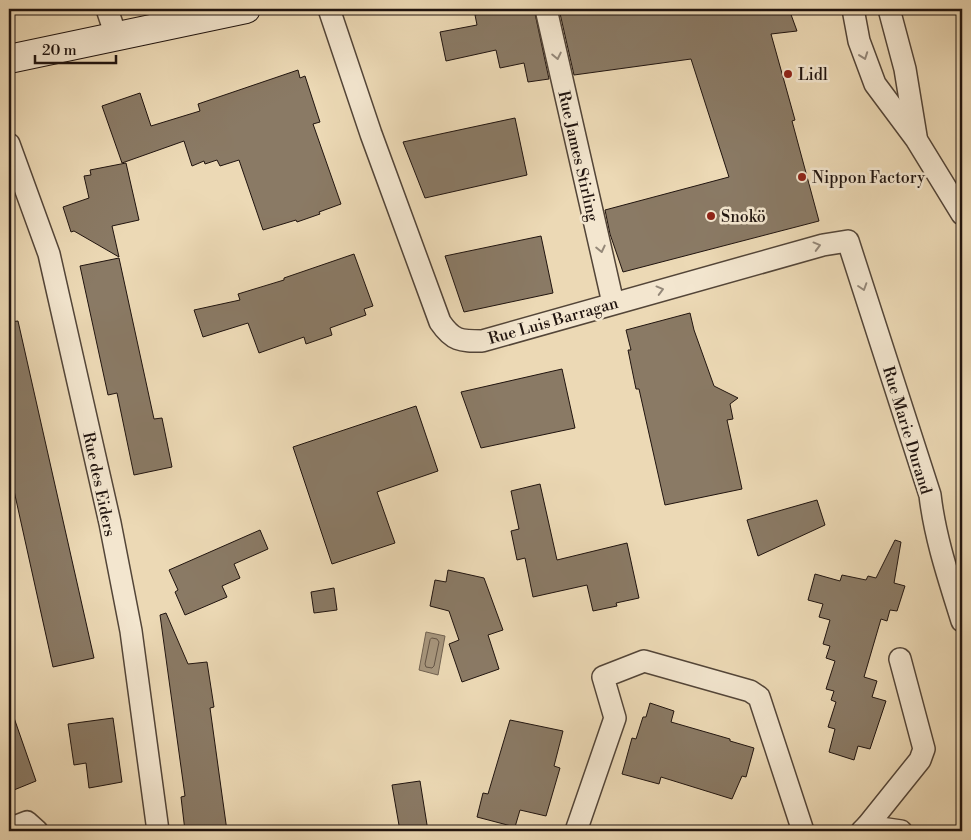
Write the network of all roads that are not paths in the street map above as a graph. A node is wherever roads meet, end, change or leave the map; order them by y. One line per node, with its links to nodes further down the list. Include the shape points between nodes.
1 (107, 9): 7 (street)
2 (246, 9): 7 (main road)
3 (329, 9): 13 (street, Rue Luis Barragan, via 440,322 448,333 462,341 482,340)
4 (546, 9): 13 (street, Rue James Stirling, one-way to 13)
5 (853, 9): 9 (street, one-way to 9, via 859,41 875,84)
6 (889, 9): 9 (street, via 906,69)
7 (116, 36): 8 (main road)
8 (9, 59)
9 (916, 139): 11 (street)
10 (9, 144): 19 (street, Rue des Eiders, via 49,254 110,523 131,630)
11 (962, 214)
12 (848, 241): 13 (street, Rue Luis Barragan, one-way to 12, via 823,245); 14 (street, Rue Marie Durand, one-way to 14, via 930,495 937,537)
13 (613, 303)
14 (962, 621)
15 (900, 659): 16 (street, via 924,749 920,760)
16 (864, 828): 22 (street)
17 (9, 829): 18 (street, via 27,822)
18 (37, 831)
19 (158, 831)
20 (576, 831): 21 (street, via 615,718 603,677 644,660 750,691 759,697)
21 (803, 831)
22 (901, 831)

